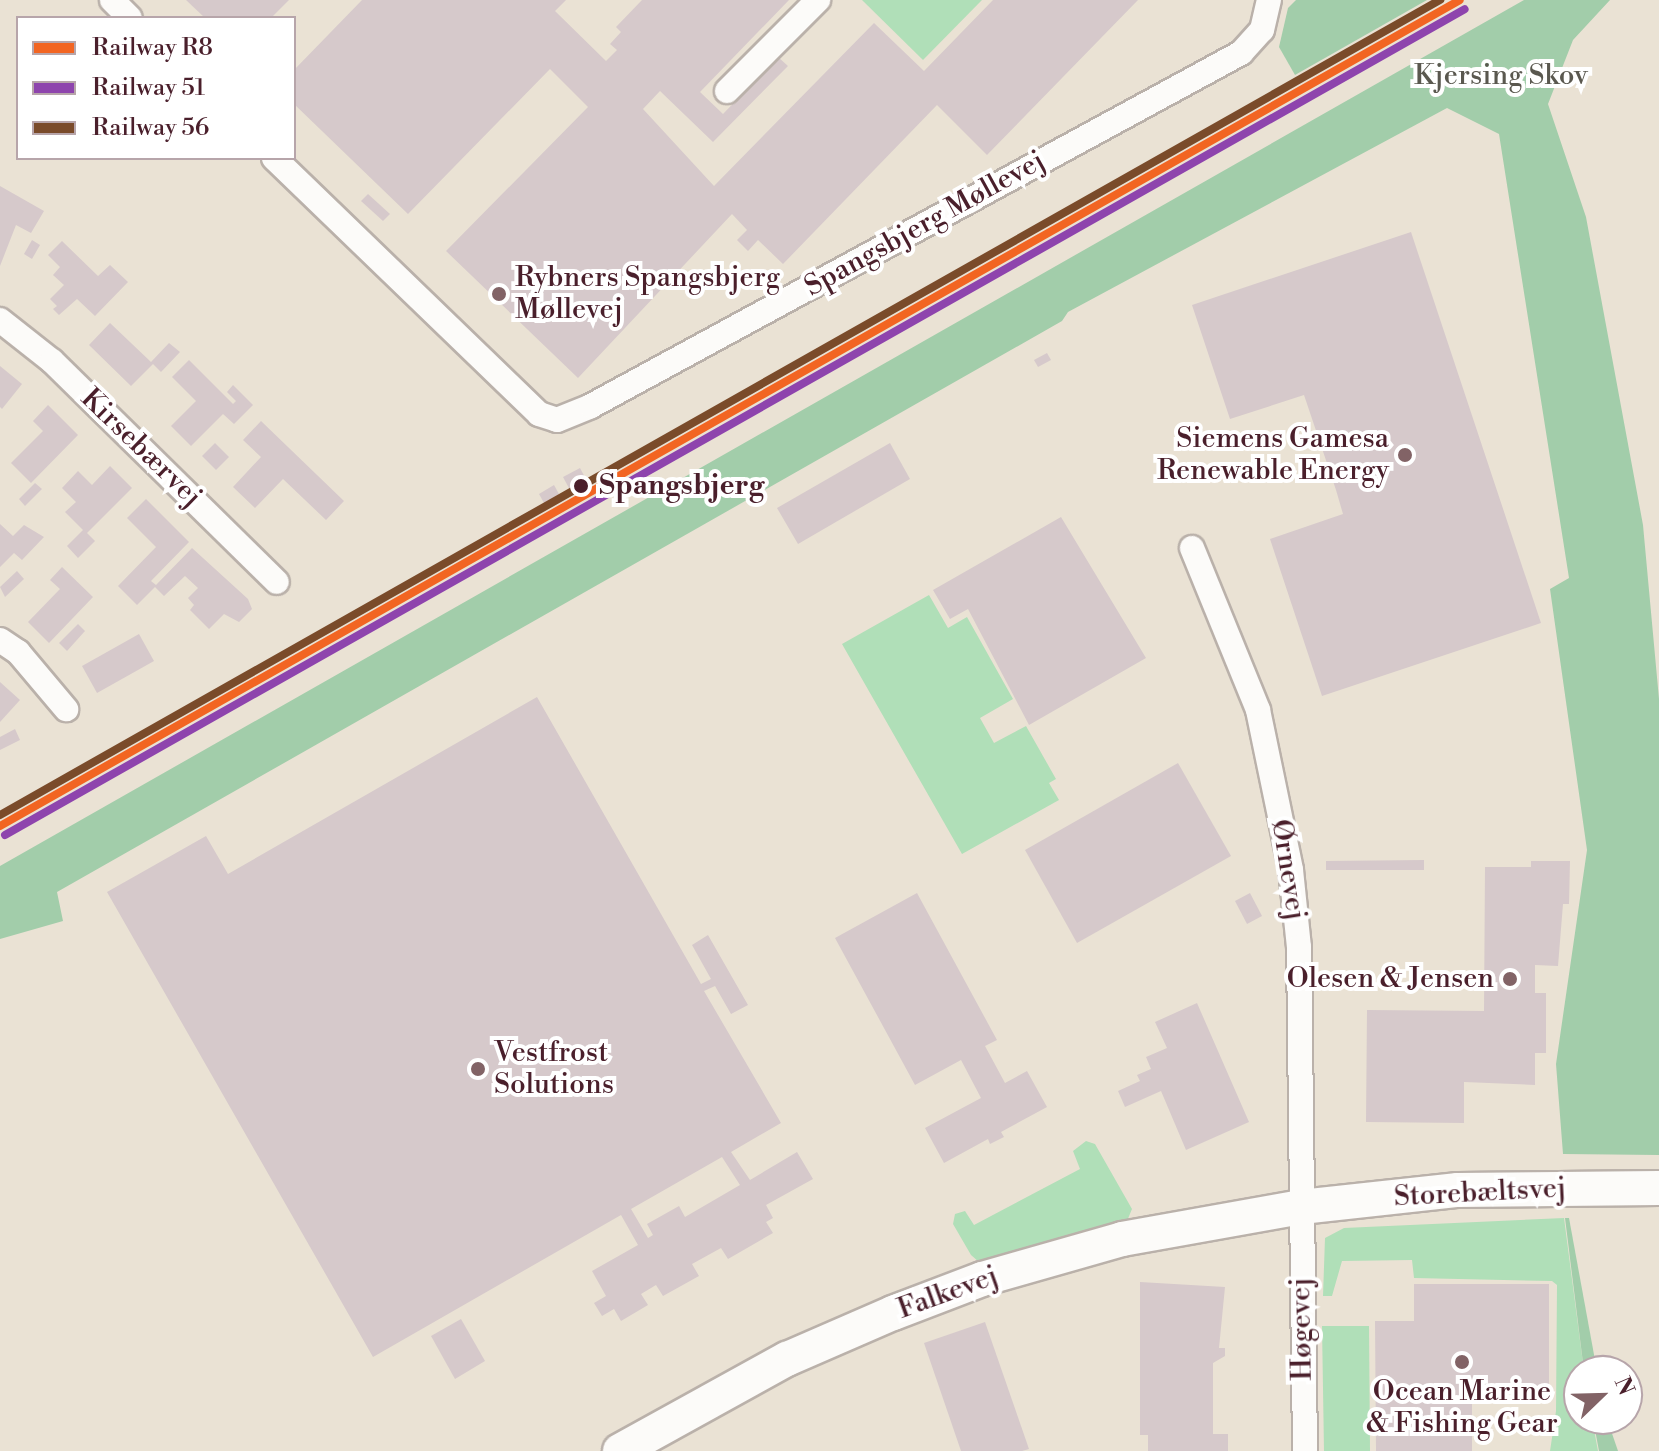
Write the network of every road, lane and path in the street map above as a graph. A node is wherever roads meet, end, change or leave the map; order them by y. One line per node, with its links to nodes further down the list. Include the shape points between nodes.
1 (112, 0): 4 (street)
2 (818, 0): 5 (street)
3 (1269, 0): 6 (street, Spangsbjerg Møllevej, via 1262,30 1241,53 604,400 557,420 539,414)
4 (128, 16)
5 (727, 91)
6 (276, 160)
7 (0, 320): 9 (street, Kirsebærvej, via 52,361)
8 (1192, 548): 13 (street, Ørnevej, via 1258,710 1291,870 1299,947)
9 (277, 582)
10 (0, 640): 11 (street, via 18,652)
11 (66, 709)
12 (1659, 1188): 13 (street, Storebæltsvej, via 1458,1190)
13 (1301, 1207): 14 (street, Falkevej, via 1153,1232 972,1282 787,1359); 15 (street, Høgevej)
14 (620, 1451)
15 (1305, 1451)

